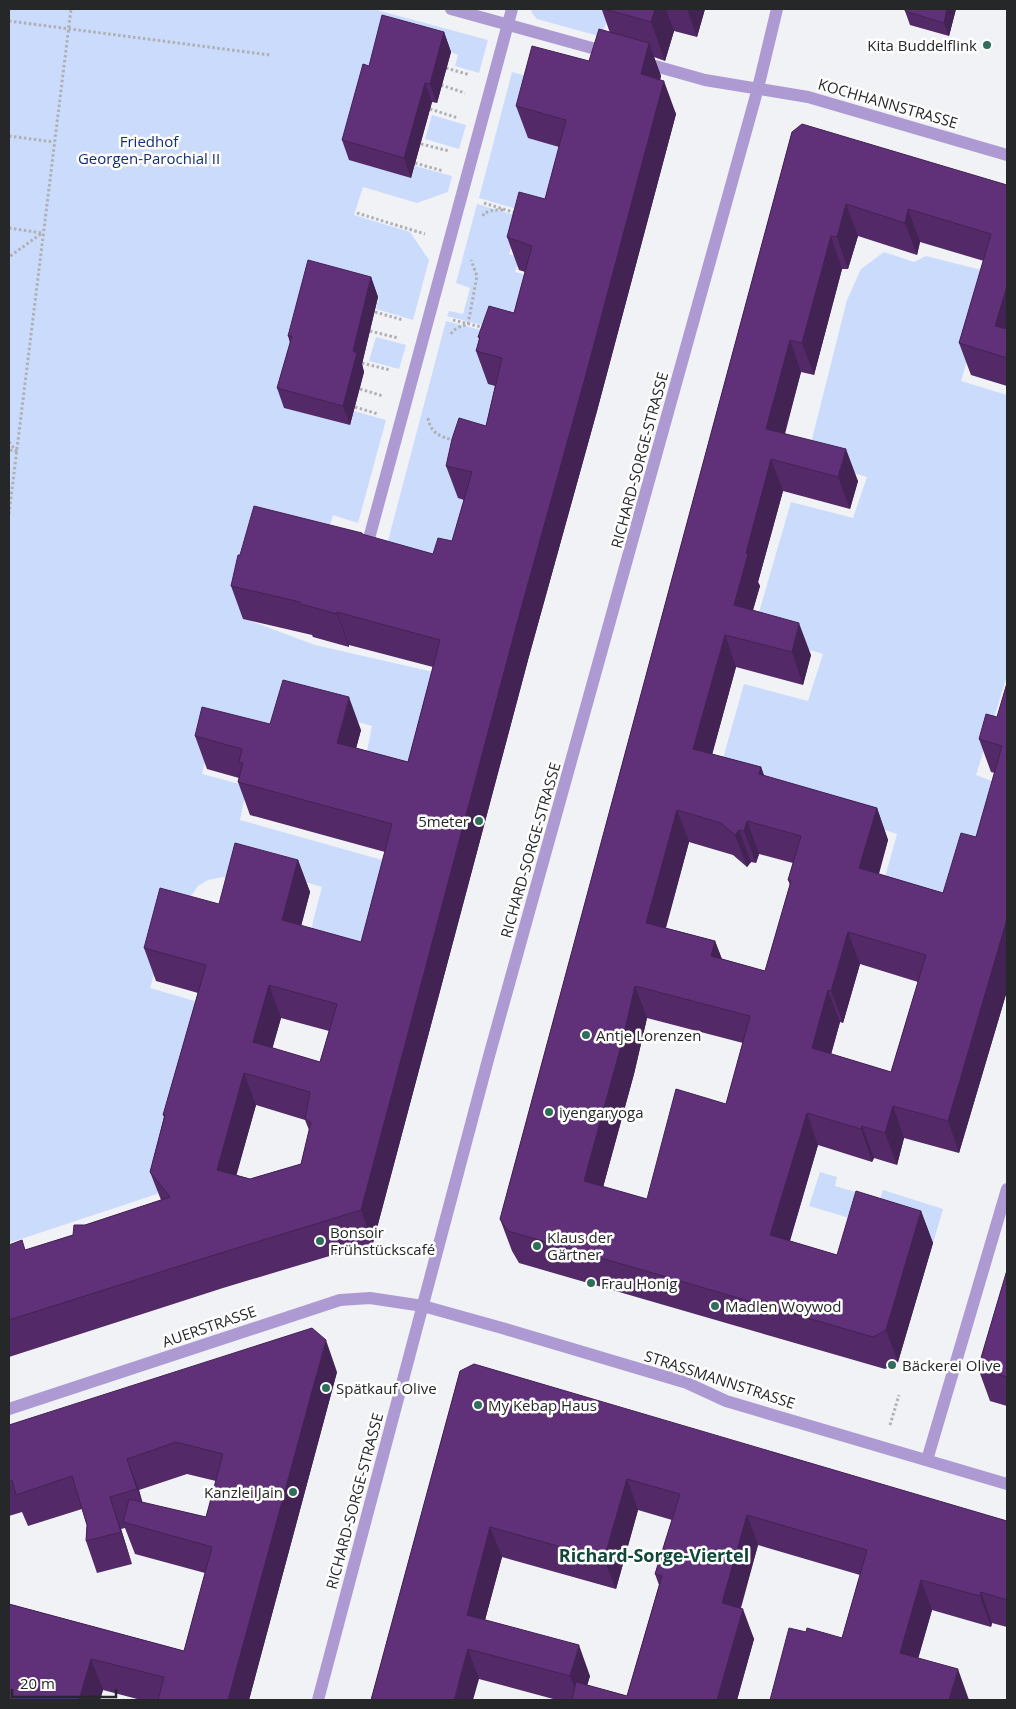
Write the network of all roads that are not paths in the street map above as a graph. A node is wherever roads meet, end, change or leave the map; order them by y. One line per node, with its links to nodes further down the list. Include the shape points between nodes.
1 (451, 9): 4 (street, KOCHHANNSTRASSE)
2 (512, 9): 4 (street)
3 (777, 9): 5 (street, RICHARD-SORGE-STRASSE)
4 (508, 25): 5 (street, KOCHHANNSTRASSE, via 705,80); 7 (street)
5 (758, 88): 6 (street, KOCHHANNSTRASSE, via 808,97); 9 (street, RICHARD-SORGE-STRASSE)
6 (1007, 155)
7 (367, 546)
8 (1007, 1189): 11 (street)
9 (422, 1306): 10 (street, AUERSTRASSE, via 370,1298 340,1300); 11 (street, STRASSMANNSTRASSE, via 687,1383 726,1401); 13 (street, RICHARD-SORGE-STRASSE)
10 (9, 1409)
11 (927, 1460): 12 (street, STRASSMANNSTRASSE)
12 (1007, 1484)
13 (318, 1700)

